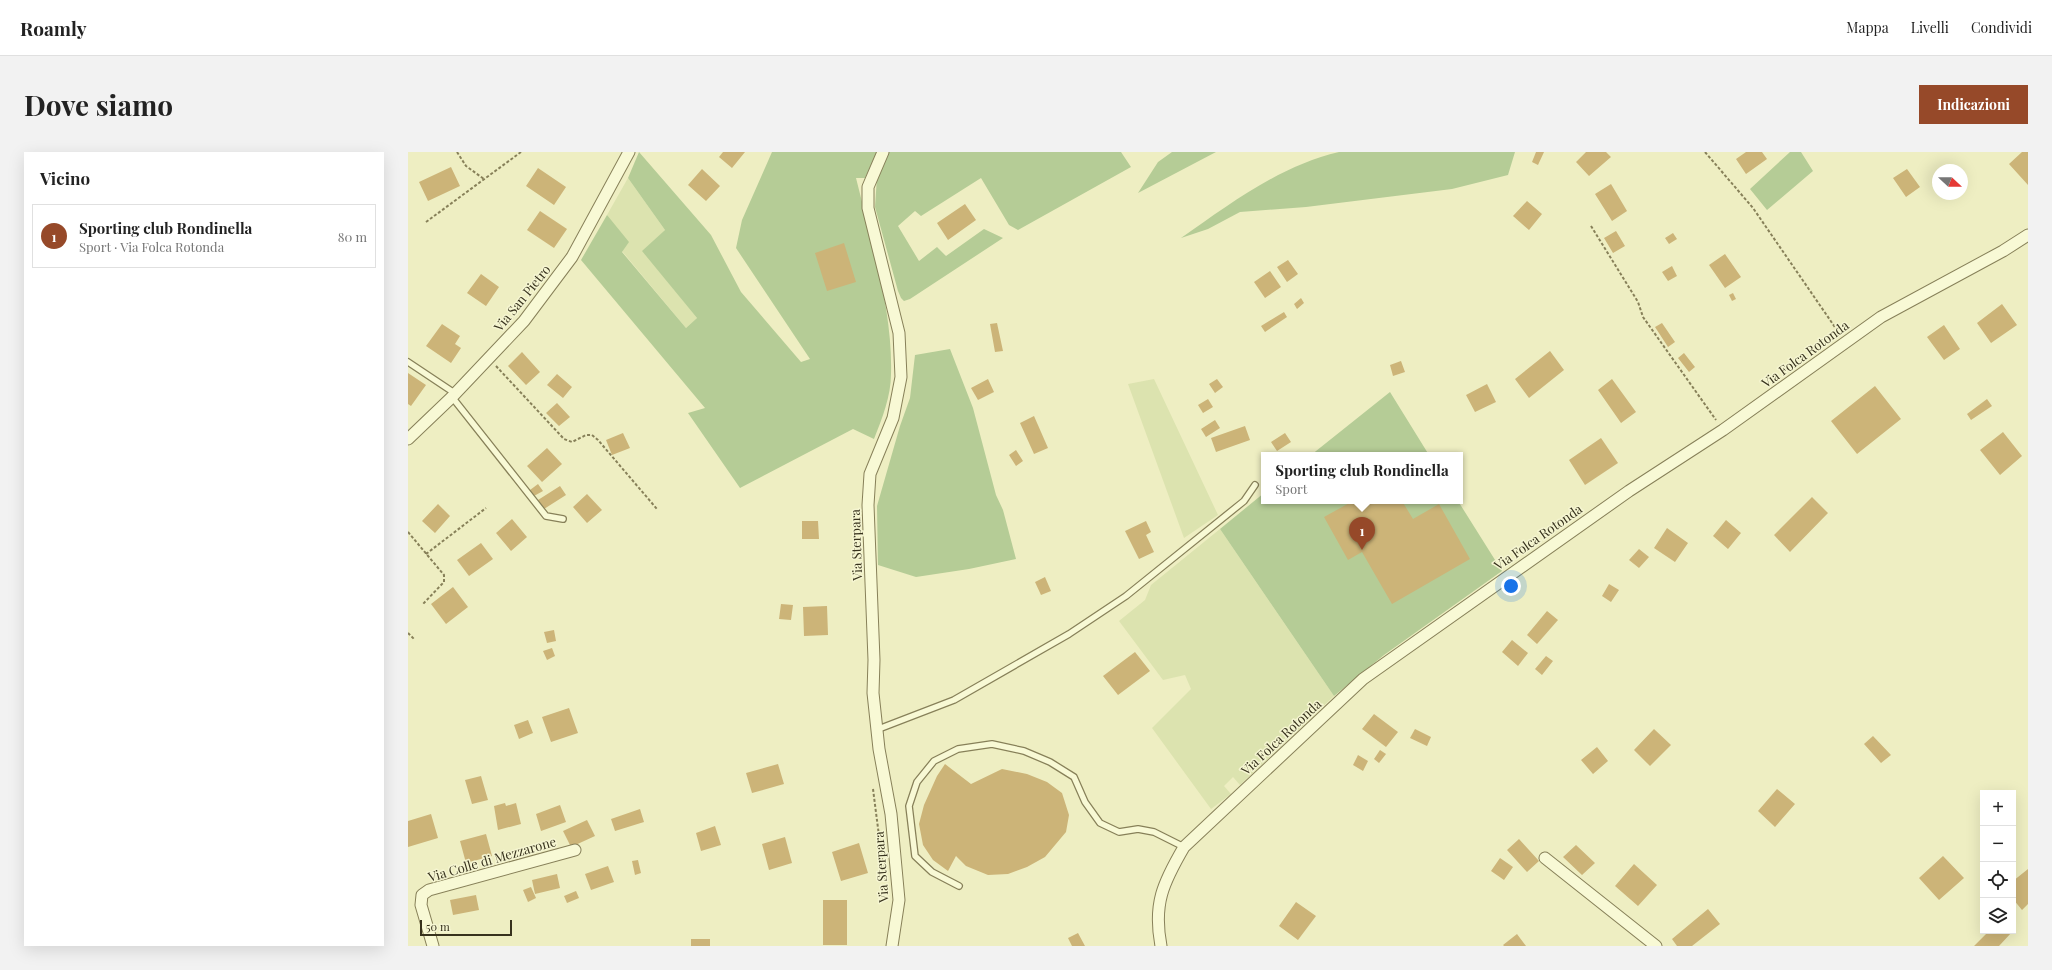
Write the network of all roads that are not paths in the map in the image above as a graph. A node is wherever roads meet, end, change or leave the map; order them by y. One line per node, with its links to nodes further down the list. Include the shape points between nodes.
1 (629, 152): 5 (street, Via San Pietro, via 572,257 524,321)
2 (882, 152): 9 (street, Via Sterpara, via 868,186 868,208 899,333 901,377 894,418 870,474 868,505)
3 (2028, 235): 10 (street, Via Folca Rotonda, via 1881,316 1723,430 1629,491 1363,679)
4 (408, 362): 5 (lane)
5 (454, 395): 6 (street, Via San Pietro); 8 (lane, via 546,516)
6 (408, 439)
7 (1255, 485): 9 (lane, via 1244,501 1126,596 1075,630 954,700)
8 (562, 519)
9 (876, 730): 15 (street, Via Sterpara, via 891,814 899,900)
10 (1184, 848): 13 (lane, via 1154,832 1138,829 1119,832 1100,822 1085,802 1074,777 1050,762 1024,751 992,744 958,749 934,761 917,782 909,806 915,856 932,872); 16 (street, Via Folca Rotonda, via 1167,875 1159,898 1158,932)
11 (576, 850): 14 (street, Via Colle di Mezzarone, via 429,890 422,895 420,905)
12 (1545, 858): 17 (street)
13 (959, 886)
14 (433, 946)
15 (892, 946)
16 (1161, 946)
17 (1656, 946)

